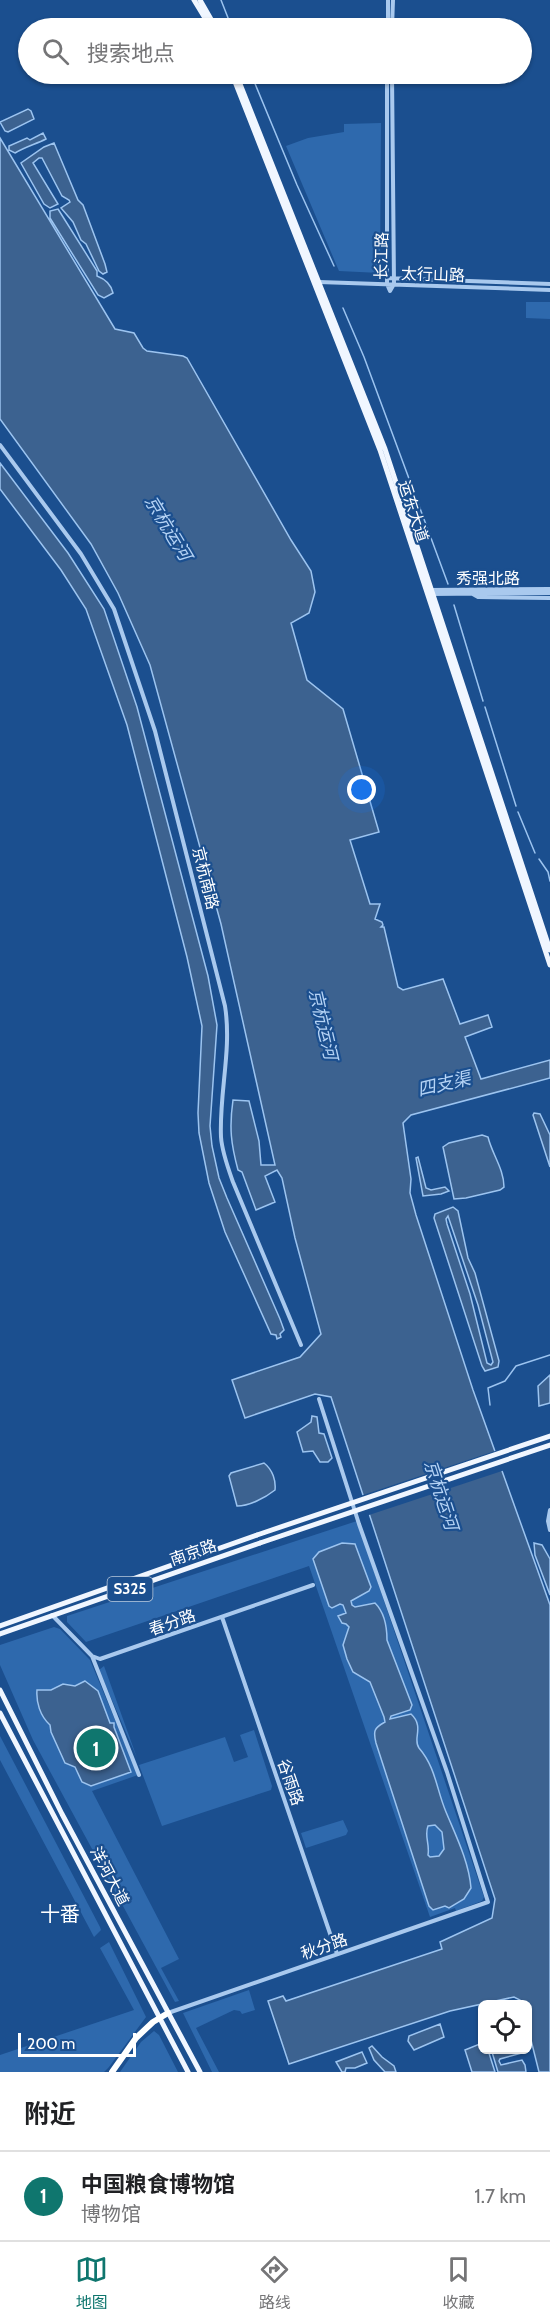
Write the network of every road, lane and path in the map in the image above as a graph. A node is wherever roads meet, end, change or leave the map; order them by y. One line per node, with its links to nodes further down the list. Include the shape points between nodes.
1 (194, 0): 5 (main road)
2 (200, 0): 6 (main road)
3 (388, 0): 7 (street)
4 (393, 0): 8 (street)
5 (205, 18)
6 (210, 18)
7 (388, 18)
8 (392, 18)
9 (238, 84): 14 (main road, 运东大道)
10 (387, 84): 12 (street, 长江路)
11 (392, 84): 13 (street, 长江路)
12 (387, 278): 13 (street, 太行山路); 15 (street, 长江路)
13 (394, 279): 16 (street, 长江路); 17 (street, 太行山路)
14 (318, 283): 15 (street, 太行山路); 21 (main road, 运东大道)
15 (387, 284): 16 (street, 长江路, via 390,291)
16 (394, 284): 18 (street, 太行山路)
17 (550, 284)
18 (550, 290)
19 (0, 445): 26 (street, 京杭南路, via 75,545 104,592 138,676 225,1006 228,1032 221,1118 224,1154)
20 (550, 591): 21 (street, 秀强北路); 22 (street, 秀强北路)
21 (429, 592): 22 (street, 秀强北路); 24 (main road, 运东大道); 25 (main road, 运东大道)
22 (471, 593): 23 (street, via 478,597)
23 (550, 598)
24 (550, 950)
25 (550, 965)
26 (301, 1345)
27 (319, 1399): 43 (street, 秋分路, via 488,1902)
28 (550, 1437): 35 (main road, 南京路 / S325, bridge)
29 (550, 1445): 33 (main road, 南京路 / S325, bridge)
30 (550, 1510): 31 (street)
31 (550, 1530)
32 (313, 1585): 34 (street, 春分路)
33 (52, 1615): 36 (main road, 南京路 / S325); 37 (street)
34 (222, 1617): 38 (street, 春分路); 43 (street, 谷雨路)
35 (0, 1624)
36 (0, 1634)
37 (92, 1656): 38 (street); 39 (street)
38 (100, 1659): 39 (street)
39 (97, 1670): 42 (street)
40 (0, 1690): 44 (main road, 洋河大道)
41 (0, 1713): 45 (main road, 洋河大道)
42 (139, 1775)
43 (337, 1954): 44 (street, 秋分路)
44 (168, 2013): 45 (highway); 48 (main road, 洋河大道)
45 (159, 2019): 46 (highway, via 136,2038); 47 (main road, 洋河大道)
46 (112, 2072)
47 (188, 2072)
48 (200, 2072)

